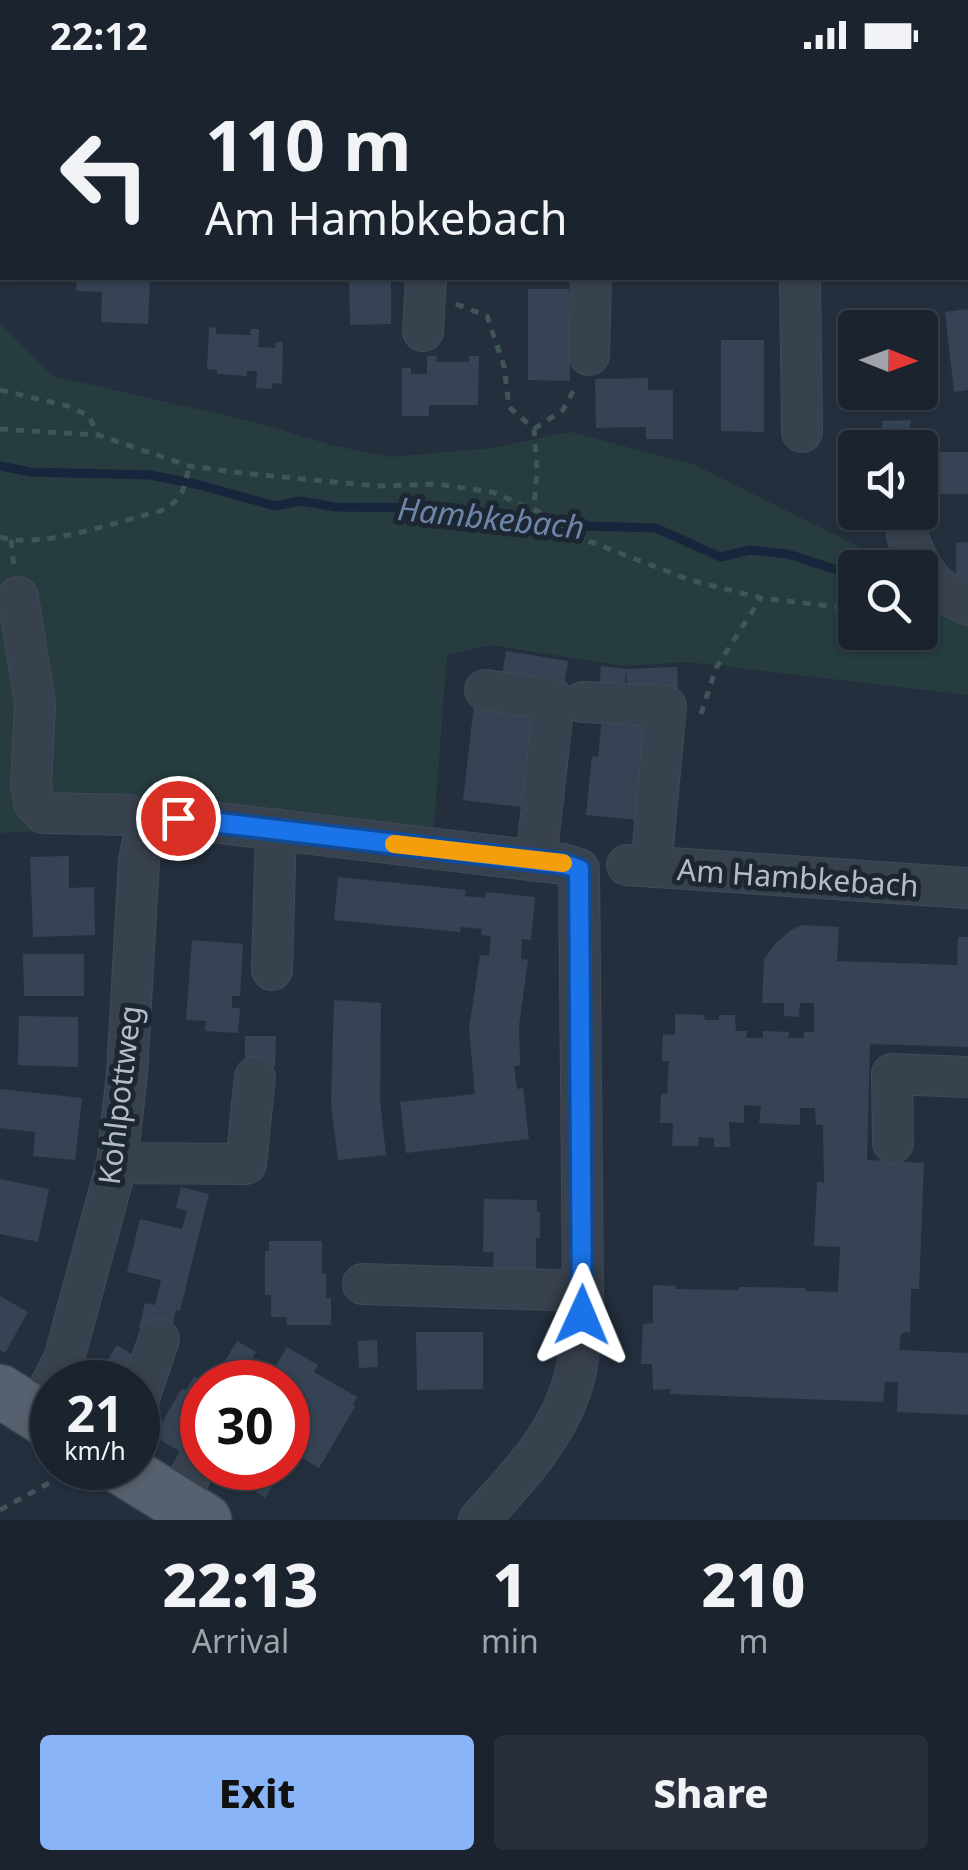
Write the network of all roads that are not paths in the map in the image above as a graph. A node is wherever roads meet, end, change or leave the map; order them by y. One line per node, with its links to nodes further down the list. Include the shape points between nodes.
1 (591, 280): 3 (street)
2 (800, 280): 4 (street)
3 (589, 354)
4 (802, 432)
5 (907, 535): 7 (street, via 919,567)
6 (18, 598): 10 (street, via 34,703 34,802 44,814 130,814)
7 (968, 605)
8 (485, 690): 12 (street, via 554,700)
9 (583, 702): 13 (street, Am Hambkebach, via 666,706 639,866)
10 (146, 825): 11 (street, via 178,818); 18 (street, Kohlpottweg)
11 (276, 829): 12 (street); 14 (street)
12 (536, 861): 20 (street, via 579,869)
13 (968, 888)
14 (272, 970)
15 (255, 1077): 18 (street, via 246,1164)
16 (968, 1077): 17 (street, via 892,1074)
17 (892, 1143)
18 (117, 1162): 22 (street, Kohlpottweg)
19 (363, 1284): 20 (street)
20 (583, 1290): 26 (street, via 571,1390 525,1469)
21 (159, 1339): 23 (street)
22 (63, 1360)
23 (152, 1360)
24 (157, 1490): 25 (main road)
25 (191, 1511)
26 (479, 1520)

